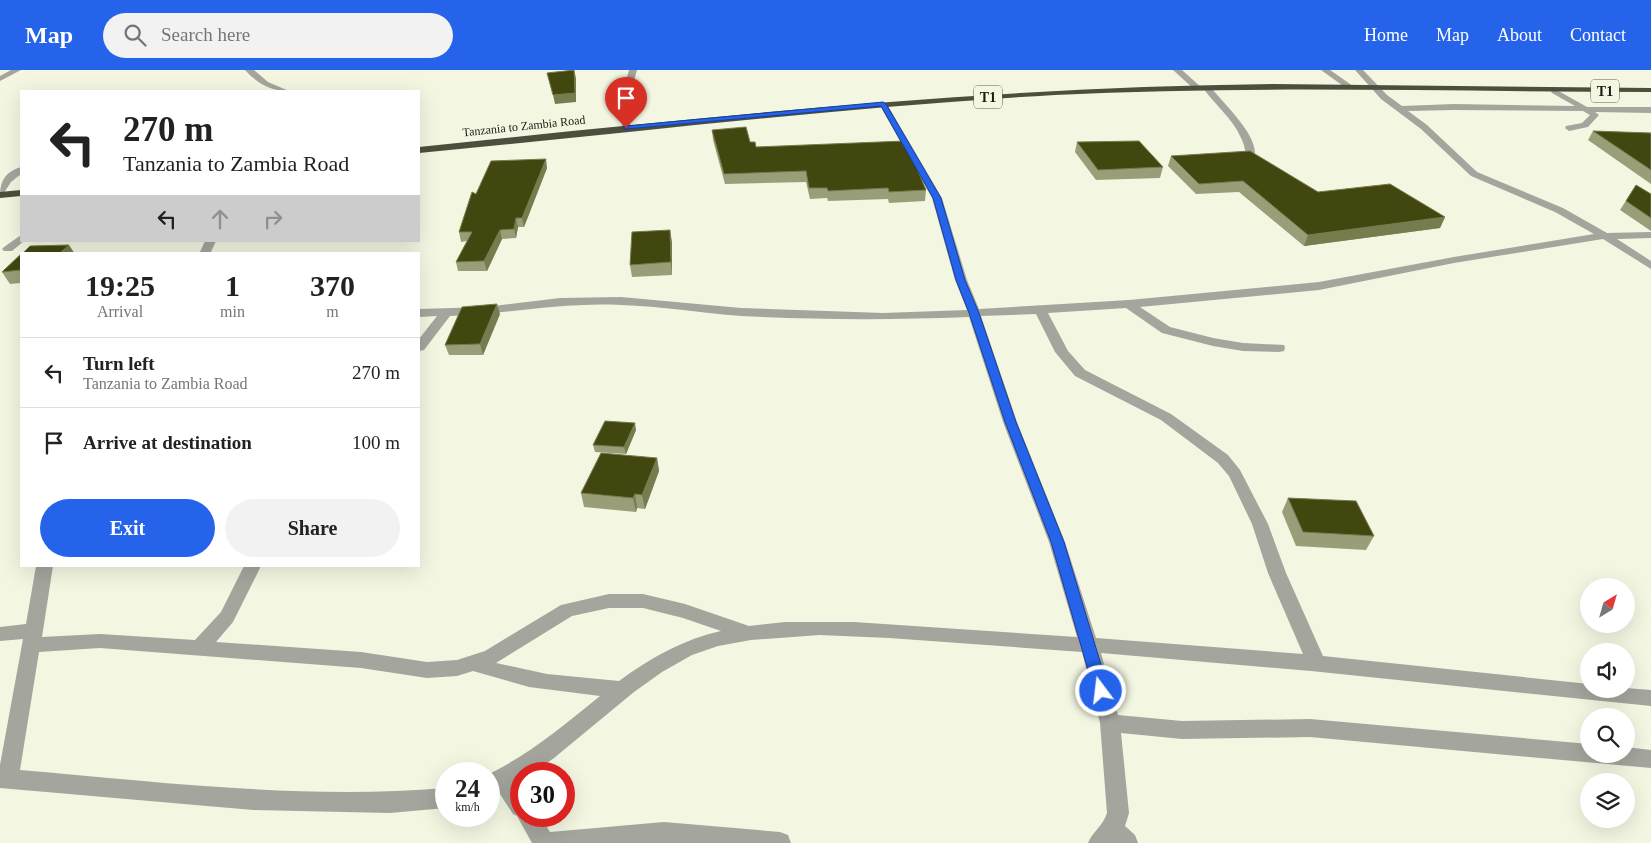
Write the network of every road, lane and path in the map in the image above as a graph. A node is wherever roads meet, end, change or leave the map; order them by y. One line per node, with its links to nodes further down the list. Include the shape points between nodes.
1 (24, 70): 7 (street)
2 (249, 70): 12 (street, via 265,84)
3 (633, 70): 19 (street, via 628,88)
4 (1177, 70): 11 (street)
5 (1325, 70): 9 (street)
6 (1359, 70): 10 (street)
7 (16, 71): 8 (street)
8 (0, 79)
9 (1349, 86): 10 (highway, Tanzania to Zambia Road / T1); 11 (highway, Tanzania to Zambia Road / T1)
10 (1376, 87): 14 (highway, Tanzania to Zambia Road / T1); 17 (street)
11 (1203, 88): 15 (highway, Tanzania to Zambia Road / T1); 22 (street, via 1244,133)
12 (282, 90)
13 (1651, 90): 14 (highway, Tanzania to Zambia Road / T1)
14 (1555, 91): 16 (street)
15 (883, 104): 19 (highway, Tanzania to Zambia Road / T1); 36 (street, via 937,198)
16 (1585, 108): 17 (street); 18 (street); 20 (street, via 1595,115 1594,118 1585,125)
17 (1399, 109): 28 (street, via 1474,174 1559,210)
18 (1651, 110)
19 (626, 128): 21 (highway, Tanzania to Zambia Road / T1)
20 (1569, 128)
21 (420, 150)
22 (1251, 158)
23 (20, 171): 24 (street, via 7,180)
24 (0, 191)
25 (20, 193): 26 (highway)
26 (0, 195)
27 (1651, 235): 28 (street)
28 (1605, 236): 31 (street); 32 (street, via 1319,286)
29 (20, 239): 30 (street)
30 (8, 249)
31 (1651, 266)
32 (1129, 304): 33 (street); 38 (street, via 1166,330 1243,347)
33 (1040, 310): 36 (street); 47 (street, via 1062,352 1080,374 1166,417 1223,460 1234,474 1260,524 1277,573)
34 (446, 312): 35 (street); 36 (street, via 594,301 741,312 875,317); 37 (street)
35 (420, 313)
36 (974, 313): 44 (street, via 1010,422 1057,542)
37 (420, 346)
38 (1280, 348)
39 (45, 567): 43 (street)
40 (252, 567): 45 (street, via 227,617)
41 (0, 634): 43 (street)
42 (752, 634): 44 (street, via 840,629); 46 (street, via 685,611 643,601 608,601 567,610 491,657); 48 (street, via 716,639 682,653 645,673)
43 (32, 638): 45 (street); 52 (street)
44 (1089, 644): 47 (street); 50 (street)
45 (200, 648): 46 (street, via 361,660 427,670 457,668)
46 (473, 663): 48 (street, via 528,680)
47 (1317, 664): 49 (street)
48 (623, 690): 53 (street, via 545,752)
49 (1651, 698)
50 (1110, 723): 51 (street, via 1182,730 1310,728); 58 (street, via 1118,813)
51 (1651, 759)
52 (4, 778): 56 (street, via 254,800 390,803)
53 (500, 780)
54 (500, 787): 55 (street)
55 (510, 796)
56 (435, 799)
57 (535, 827): 59 (street)
58 (1113, 839)
59 (544, 843): 60 (street, via 635,834)
60 (780, 843)

